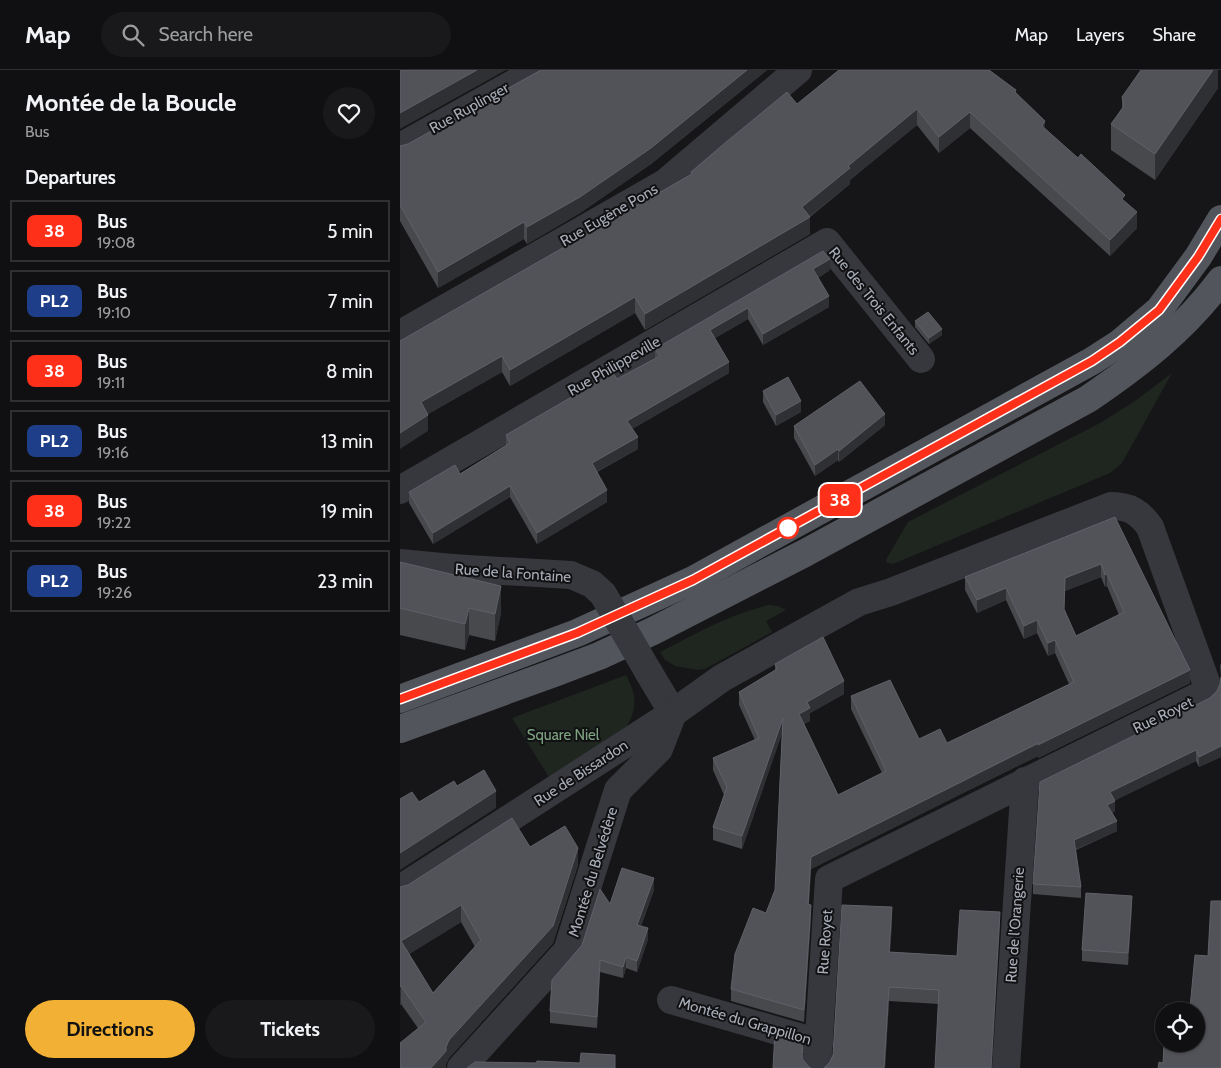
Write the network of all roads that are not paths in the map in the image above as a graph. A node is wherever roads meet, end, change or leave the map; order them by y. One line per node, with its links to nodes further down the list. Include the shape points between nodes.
1 (538, 70): 3 (street, Rue Ruplinger)
2 (798, 70): 7 (street, Rue Eugène Pons, via 664,183)
3 (400, 147)
4 (1221, 219): 12 (main road, via 1159,310 1092,361 693,580 577,633)
5 (827, 242): 8 (street, Rue des Trois Enfants); 9 (street, Rue Philippeville)
6 (1221, 280): 14 (main road, via 1205,302 1157,349 1088,399 653,631 554,673)
7 (400, 334)
8 (921, 359)
9 (400, 490)
10 (400, 563): 13 (street, Rue de la Fontaine, bridge, via 571,575 592,584 603,594)
11 (761, 656): 13 (street, Rue de Bissardon, via 722,678); 15 (street, Rue Royet, via 858,602 1111,506 1133,509 1150,527 1206,688 1198,698)
12 (400, 699)
13 (673, 714): 16 (street, Rue de Bissardon); 19 (street, Montée du Belvédère, via 659,749 618,790 567,951)
14 (400, 729)
15 (1025, 781): 18 (street, Rue Royet, via 828,879); 20 (street, Rue de l'Orangerie)
16 (400, 889)
17 (671, 1000): 18 (street, Montée du Grappillon)
18 (818, 1056)
19 (461, 1068)
20 (1006, 1068)

